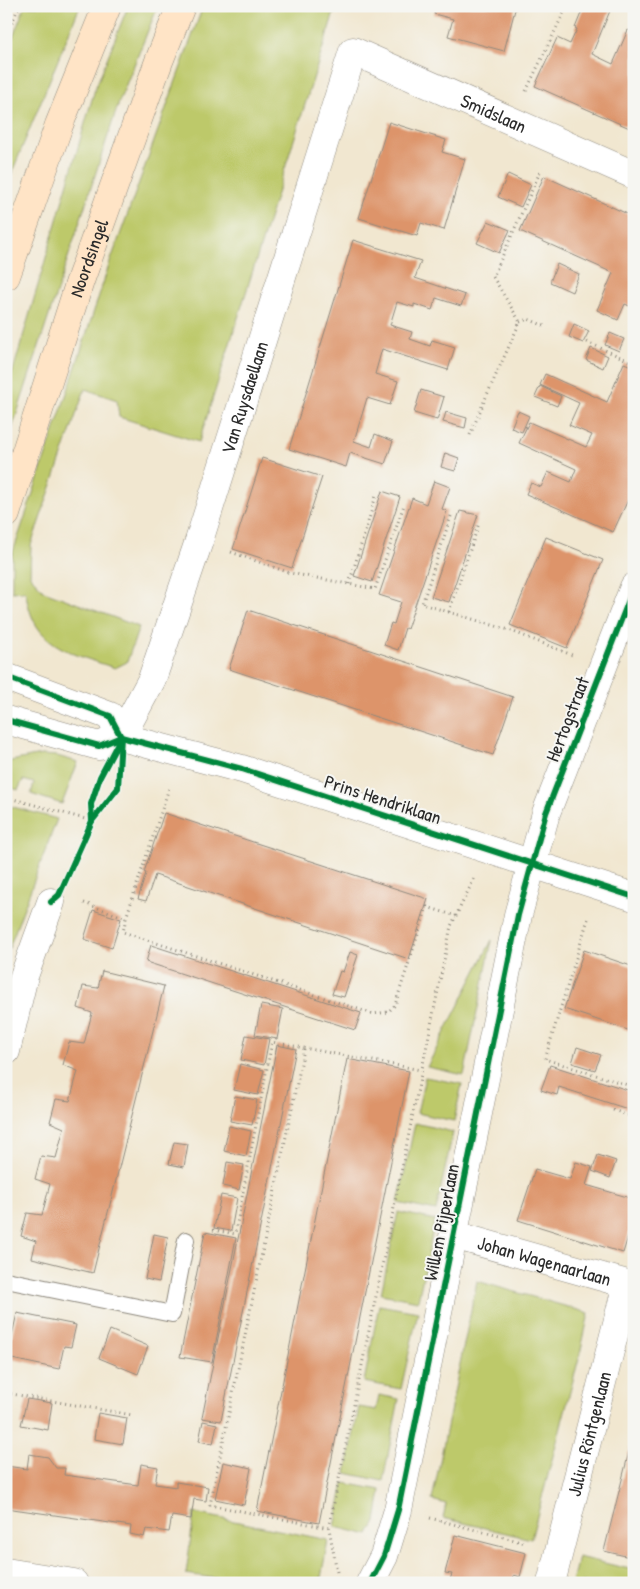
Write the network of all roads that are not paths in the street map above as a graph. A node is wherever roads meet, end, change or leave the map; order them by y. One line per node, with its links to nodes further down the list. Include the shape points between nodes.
1 (107, 6): 5 (main road, via 59,125)
2 (181, 6): 6 (main road, Noordsingel, via 80,281)
3 (353, 52): 4 (street, Smidslaan); 10 (street, Van Ruysdaellaan, via 199,541 152,679)
4 (634, 175)
5 (6, 276)
6 (6, 514)
7 (634, 587): 11 (street, Hertogstraat, via 546,813)
8 (6, 677): 10 (street, via 110,716)
9 (6, 720): 10 (street, via 99,746)
10 (121, 737): 11 (street, Prins Hendriklaan, via 242,769)
11 (532, 863): 12 (street, Prins Hendriklaan); 16 (street, Willem Pijperlaan, via 518,915)
12 (634, 897)
13 (55, 898): 14 (street)
14 (15, 973): 15 (street)
15 (6, 1051)
16 (454, 1235): 19 (street, Johan Wagenaarlaan); 22 (street, Willem Pijperlaan, via 398,1510 384,1556)
17 (186, 1240): 18 (lane, via 172,1314)
18 (6, 1280)
19 (630, 1285): 23 (street, Julius Röntgenlaan)
20 (6, 1572): 21 (street)
21 (74, 1583)
22 (370, 1583)
23 (551, 1583)

